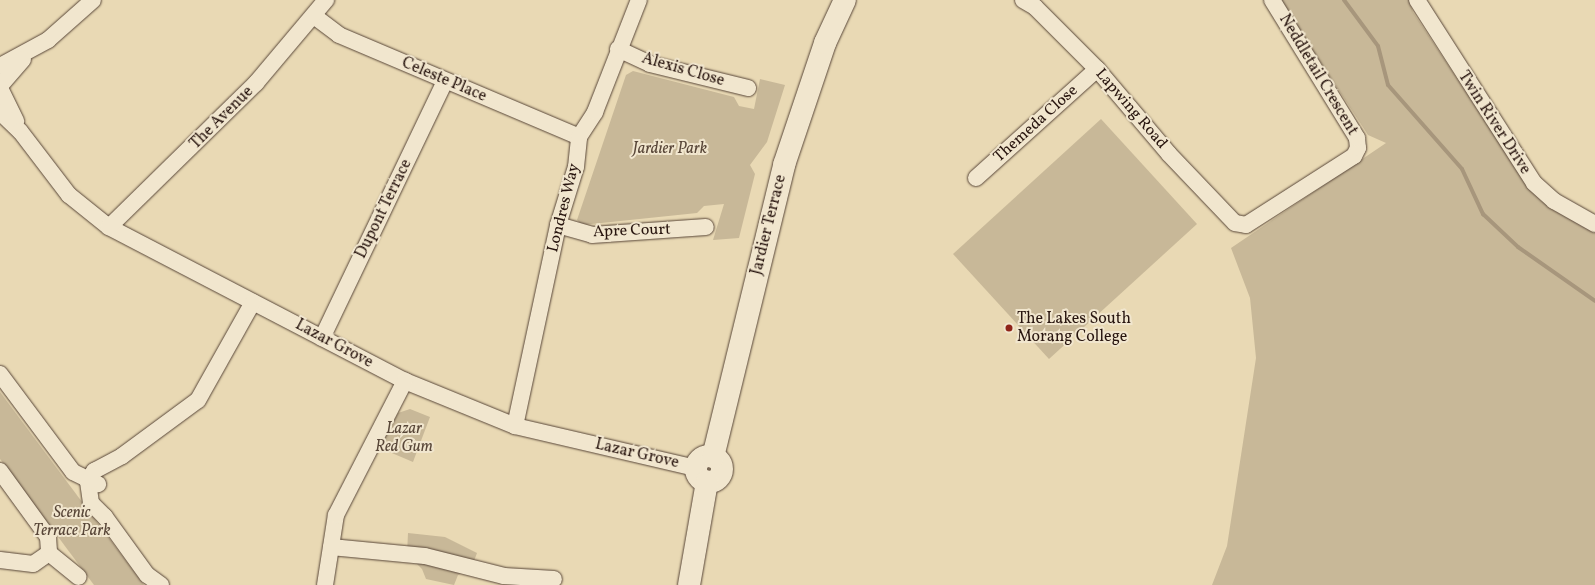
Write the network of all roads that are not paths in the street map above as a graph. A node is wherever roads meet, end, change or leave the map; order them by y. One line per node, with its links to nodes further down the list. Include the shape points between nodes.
1 (93, 0): 10 (street)
2 (326, 0): 8 (street, The Avenue)
3 (639, 0): 9 (street, Londres Way)
4 (845, 0): 30 (street, Jardier Terrace, via 825,43 784,165)
5 (1272, 0): 20 (street, Neddletail Crescent, via 1357,138 1358,148 1354,156 1256,221 1246,225)
6 (1417, 0): 21 (street, Twin River Drive, via 1534,183 1554,201)
7 (1033, 2): 12 (street, Lapwing Road)
8 (314, 16): 13 (street, Celeste Place, via 335,33); 23 (street, The Avenue, via 223,117 120,213)
9 (618, 49): 15 (street, Alexis Close, via 650,64); 18 (street, Londres Way, via 595,112)
10 (33, 51): 11 (street); 14 (street)
11 (0, 66)
12 (1097, 69): 19 (street, Themeda Close); 20 (street, Lapwing Road, via 1169,154)
13 (445, 81): 18 (street, Celeste Place); 26 (street, Dupont Terrace)
14 (0, 87): 17 (street, Lazar Grove)
15 (748, 88)
16 (0, 112): 17 (street, Lazar Grove)
17 (20, 131): 23 (street, Lazar Grove, via 69,195)
18 (579, 137): 22 (street, Londres Way, via 576,168)
19 (976, 178)
20 (1235, 223)
21 (1595, 224)
22 (558, 225): 24 (street, Apre Court, via 592,235); 29 (street, Londres Way)
23 (109, 227): 25 (street, Lazar Grove)
24 (706, 227)
25 (253, 302): 26 (street, Lazar Grove); 32 (street, via 198,400 122,456)
26 (322, 338): 28 (street, Lazar Grove)
27 (0, 374): 32 (street, via 73,472)
28 (405, 381): 29 (street, Lazar Grove); 33 (street, via 336,515)
29 (515, 426): 30 (street, Lazar Grove)
30 (705, 469): 41 (street, Jardier Terrace)
31 (0, 471): 34 (street, via 48,537)
32 (93, 483): 39 (street, via 105,517 147,575)
33 (330, 547): 38 (street, via 425,556); 40 (street)
34 (45, 557): 35 (street, via 33,564); 36 (street)
35 (0, 560)
36 (79, 577)
37 (554, 579): 38 (street)
38 (504, 580)
39 (161, 585)
40 (325, 585)
41 (689, 585)

